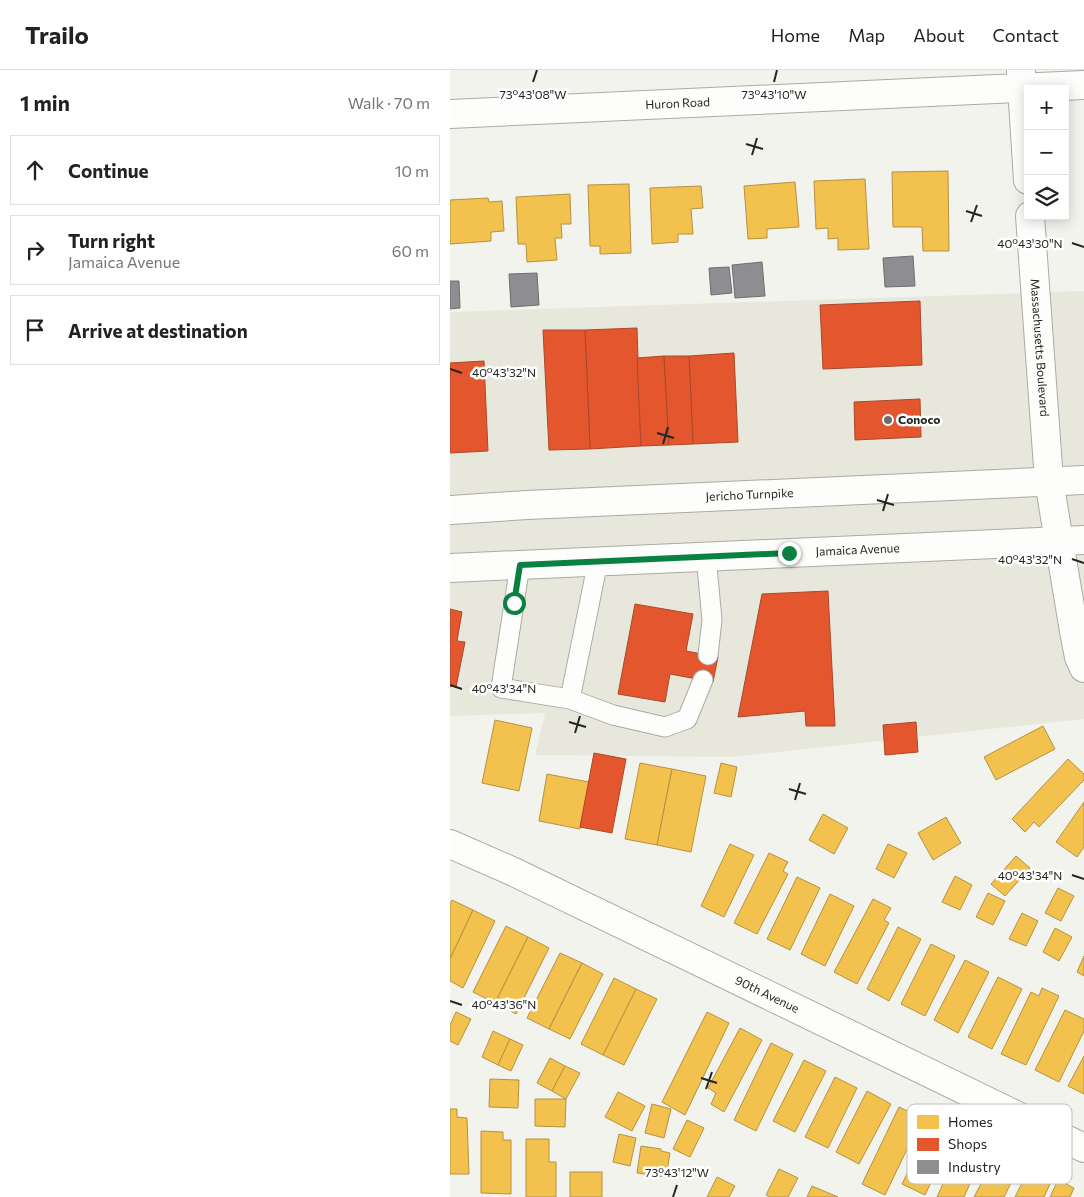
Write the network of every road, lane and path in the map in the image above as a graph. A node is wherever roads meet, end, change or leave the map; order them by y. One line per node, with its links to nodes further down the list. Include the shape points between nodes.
1 (1021, 79): 2 (street, Huron Road); 3 (street, Huron Road); 4 (street)
2 (1084, 85)
3 (450, 114)
4 (1028, 175)
5 (1030, 220): 7 (street, Massachusetts Boulevard)
6 (1084, 480): 7 (street)
7 (1049, 481): 8 (street, Jericho Turnpike); 9 (street, Massachusetts Boulevard)
8 (450, 510)
9 (1071, 541): 10 (street, Jamaica Avenue); 15 (street, Massachusetts Boulevard, via 1067,578)
10 (706, 556): 11 (street, Jamaica Avenue); 14 (lane, via 712,620)
11 (598, 561): 12 (street, Jamaica Avenue); 17 (lane)
12 (520, 565): 13 (street, Jamaica Avenue); 17 (lane, via 501,688)
13 (450, 568)
14 (708, 656)
15 (1084, 668)
16 (703, 680): 17 (lane, via 687,719 665,726 614,715)
17 (570, 699)
18 (450, 844): 19 (street, 90th Avenue, via 523,876)
19 (993, 1104)
20 (1072, 1142): 21 (street, 90th Avenue)
21 (1084, 1148)

